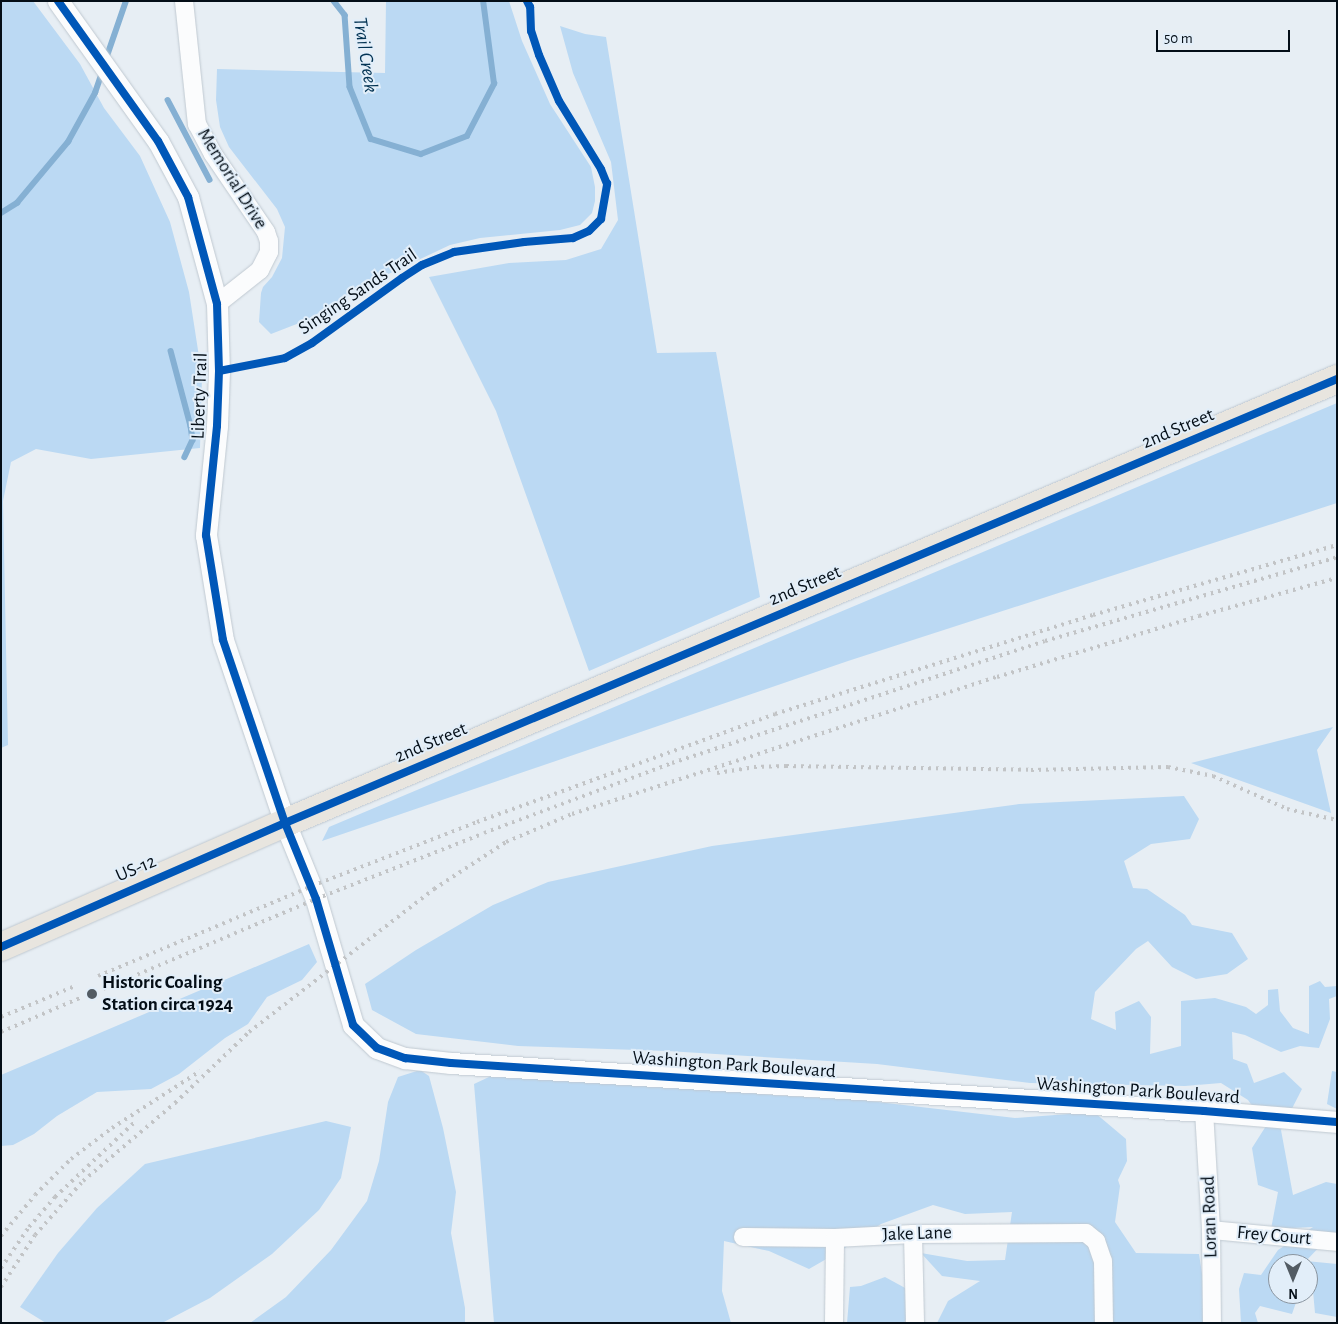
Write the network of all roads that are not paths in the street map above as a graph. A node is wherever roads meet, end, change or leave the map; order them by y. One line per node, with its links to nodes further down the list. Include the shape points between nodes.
1 (58, 1): 3 (street, Liberty Trail, via 158,141 188,197)
2 (184, 1): 3 (street, Memorial Drive, via 197,124 269,241 267,257 260,270)
3 (216, 304): 5 (street, Liberty Trail, via 217,426 206,535 223,640)
4 (1337, 378): 5 (main road, 2nd Street)
5 (285, 823): 6 (main road, US-12); 7 (street, Washington Park Boulevard, via 316,899 353,1025 377,1048 405,1058)
6 (1, 947)
7 (1204, 1112): 8 (street, Washington Park Boulevard); 9 (street, Loran Road)
8 (1337, 1122)
9 (1211, 1230): 13 (street, Frey Court); 17 (street, Loran Road)
10 (913, 1234): 12 (street, Jake Lane); 15 (street); 16 (street, Jake Lane, via 1074,1232 1091,1236 1100,1249 1102,1261)
11 (743, 1237): 12 (street, Jake Lane)
12 (835, 1238): 14 (street)
13 (1337, 1242)
14 (834, 1323)
15 (915, 1323)
16 (1104, 1323)
17 (1212, 1323)

